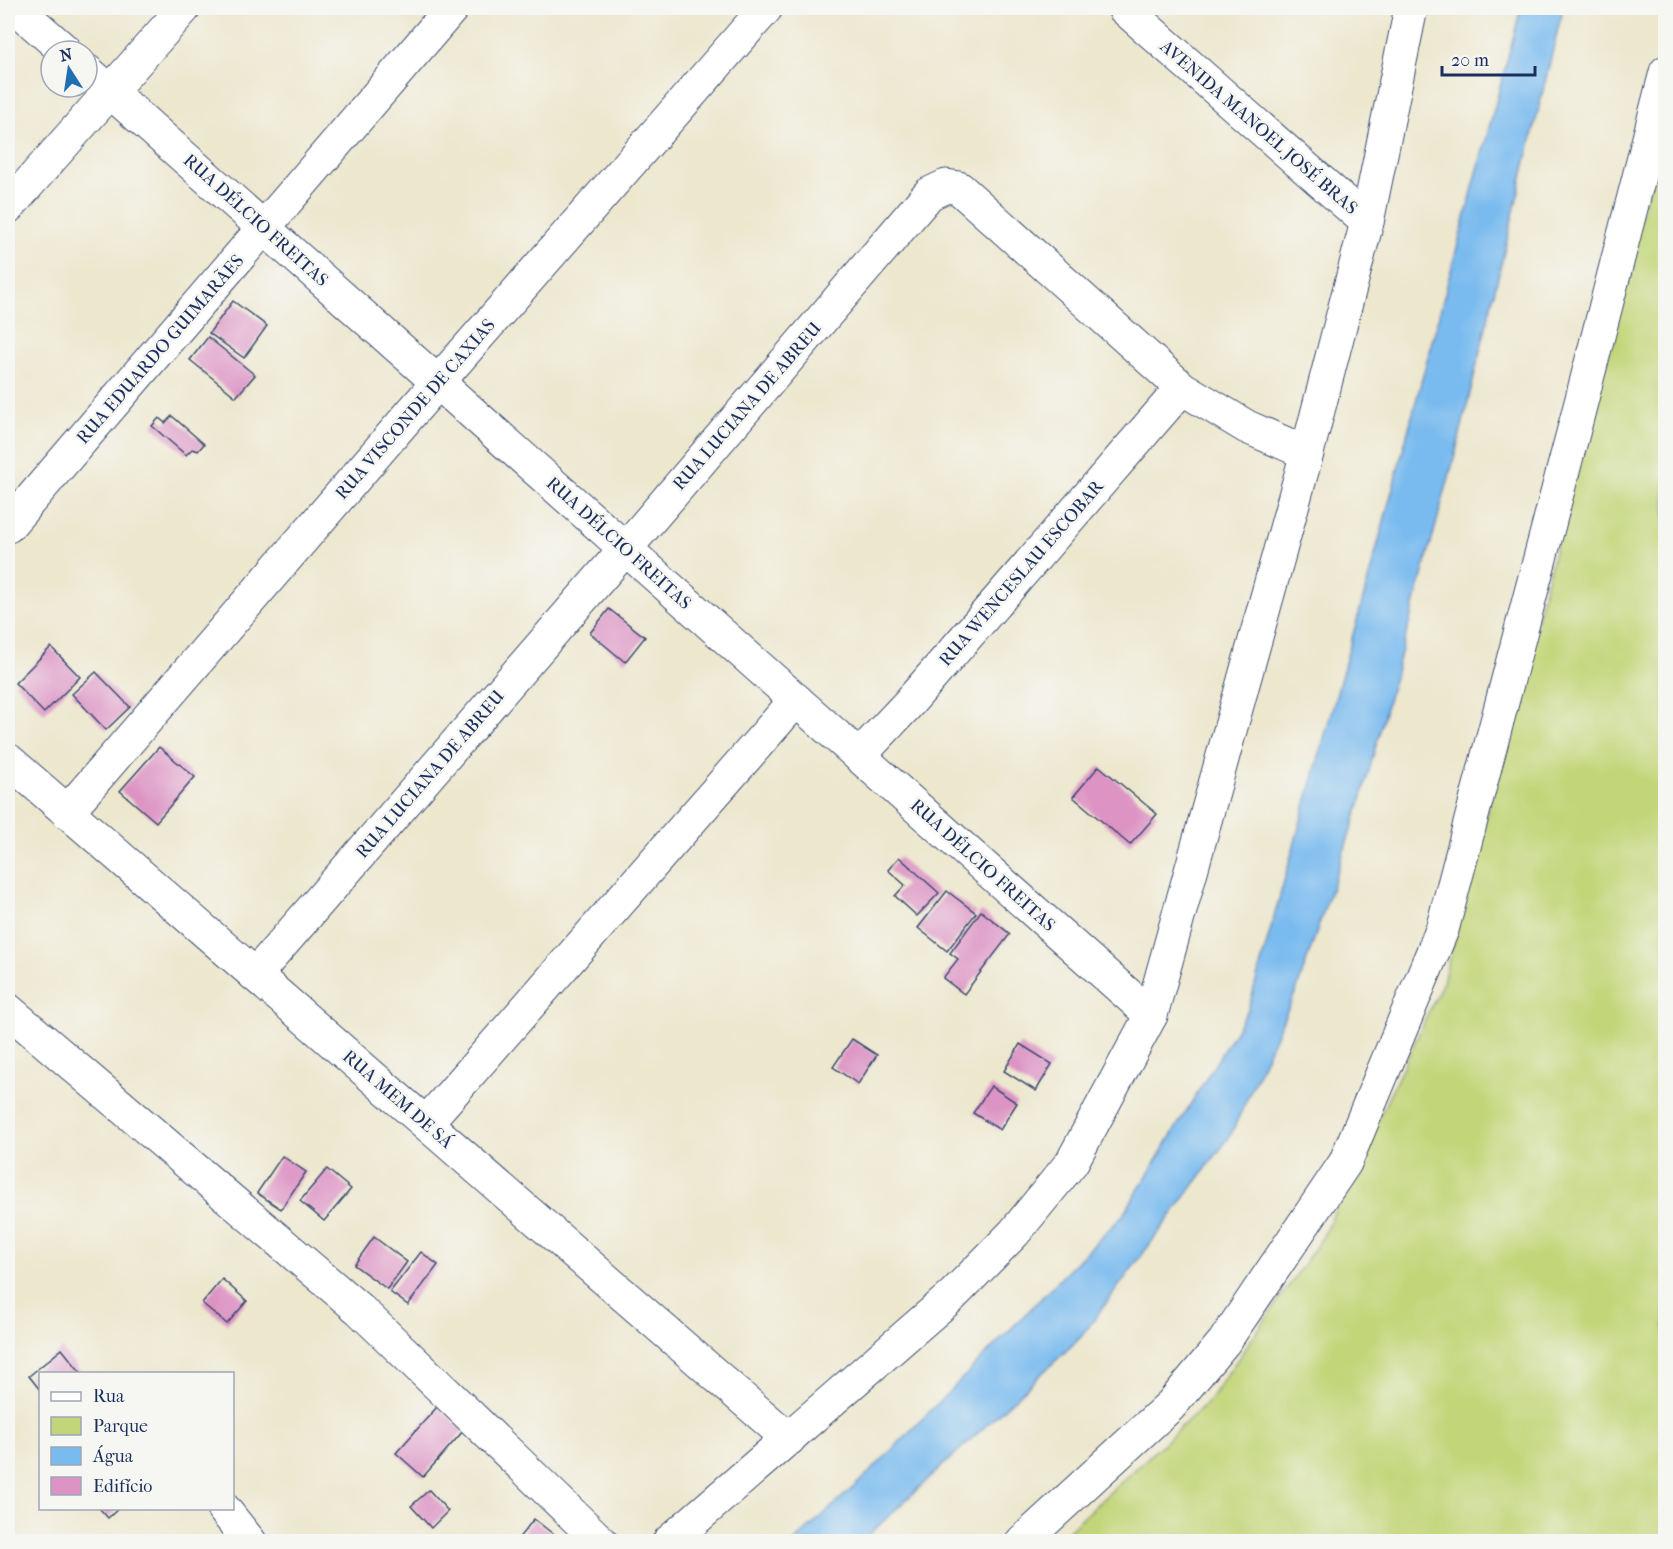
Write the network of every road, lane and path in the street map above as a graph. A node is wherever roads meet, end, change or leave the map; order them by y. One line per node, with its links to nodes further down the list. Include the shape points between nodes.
1 (16, 8): 7 (street)
2 (184, 8): 9 (street)
3 (452, 8): 13 (street, RUA EDUARDO GUIMARÃES)
4 (766, 8): 14 (street, RUA VISCONDE DE CAXIAS)
5 (1124, 8): 12 (street, AVENIDA MANOEL JOSÉ BRAS)
6 (1411, 8): 12 (street)
7 (51, 39)
8 (1665, 72): 32 (street, via 1442,930 1345,1163 1224,1342 1171,1405)
9 (99, 81): 13 (street, RUA DÉLCIO FREITAS)
10 (86, 99): 11 (street)
11 (8, 207)
12 (1367, 222): 16 (street)
13 (264, 228): 14 (street, RUA DÉLCIO FREITAS); 17 (street, RUA EDUARDO GUIMARÃES)
14 (438, 382): 18 (street, RUA DÉLCIO FREITAS); 22 (street, RUA VISCONDE DE CAXIAS)
15 (1182, 388): 16 (street, RUA LUCIANA DE ABREU, via 1247,427); 18 (street, RUA LUCIANA DE ABREU, via 958,188 946,186 930,194); 20 (street, RUA WENCESLAU ESCOBAR)
16 (1307, 453): 25 (street)
17 (8, 526)
18 (626, 548): 19 (street, RUA DÉLCIO FREITAS); 23 (street, RUA LUCIANA DE ABREU)
19 (796, 700): 20 (street, RUA DÉLCIO FREITAS); 26 (street)
20 (859, 756): 25 (street, RUA DÉLCIO FREITAS)
21 (8, 760): 22 (street, RUA MEM DE SÁ)
22 (67, 812): 23 (street, RUA MEM DE SÁ)
23 (255, 975): 26 (street, RUA MEM DE SÁ)
24 (8, 1010): 30 (street, via 360,1310)
25 (1151, 1015): 27 (street, via 1072,1162 1014,1233 953,1295)
26 (426, 1123): 27 (street, RUA MEM DE SÁ)
27 (789, 1439): 31 (street)
28 (224, 1510): 29 (street)
29 (250, 1542)
30 (601, 1542)
31 (669, 1542)
32 (1022, 1542)

